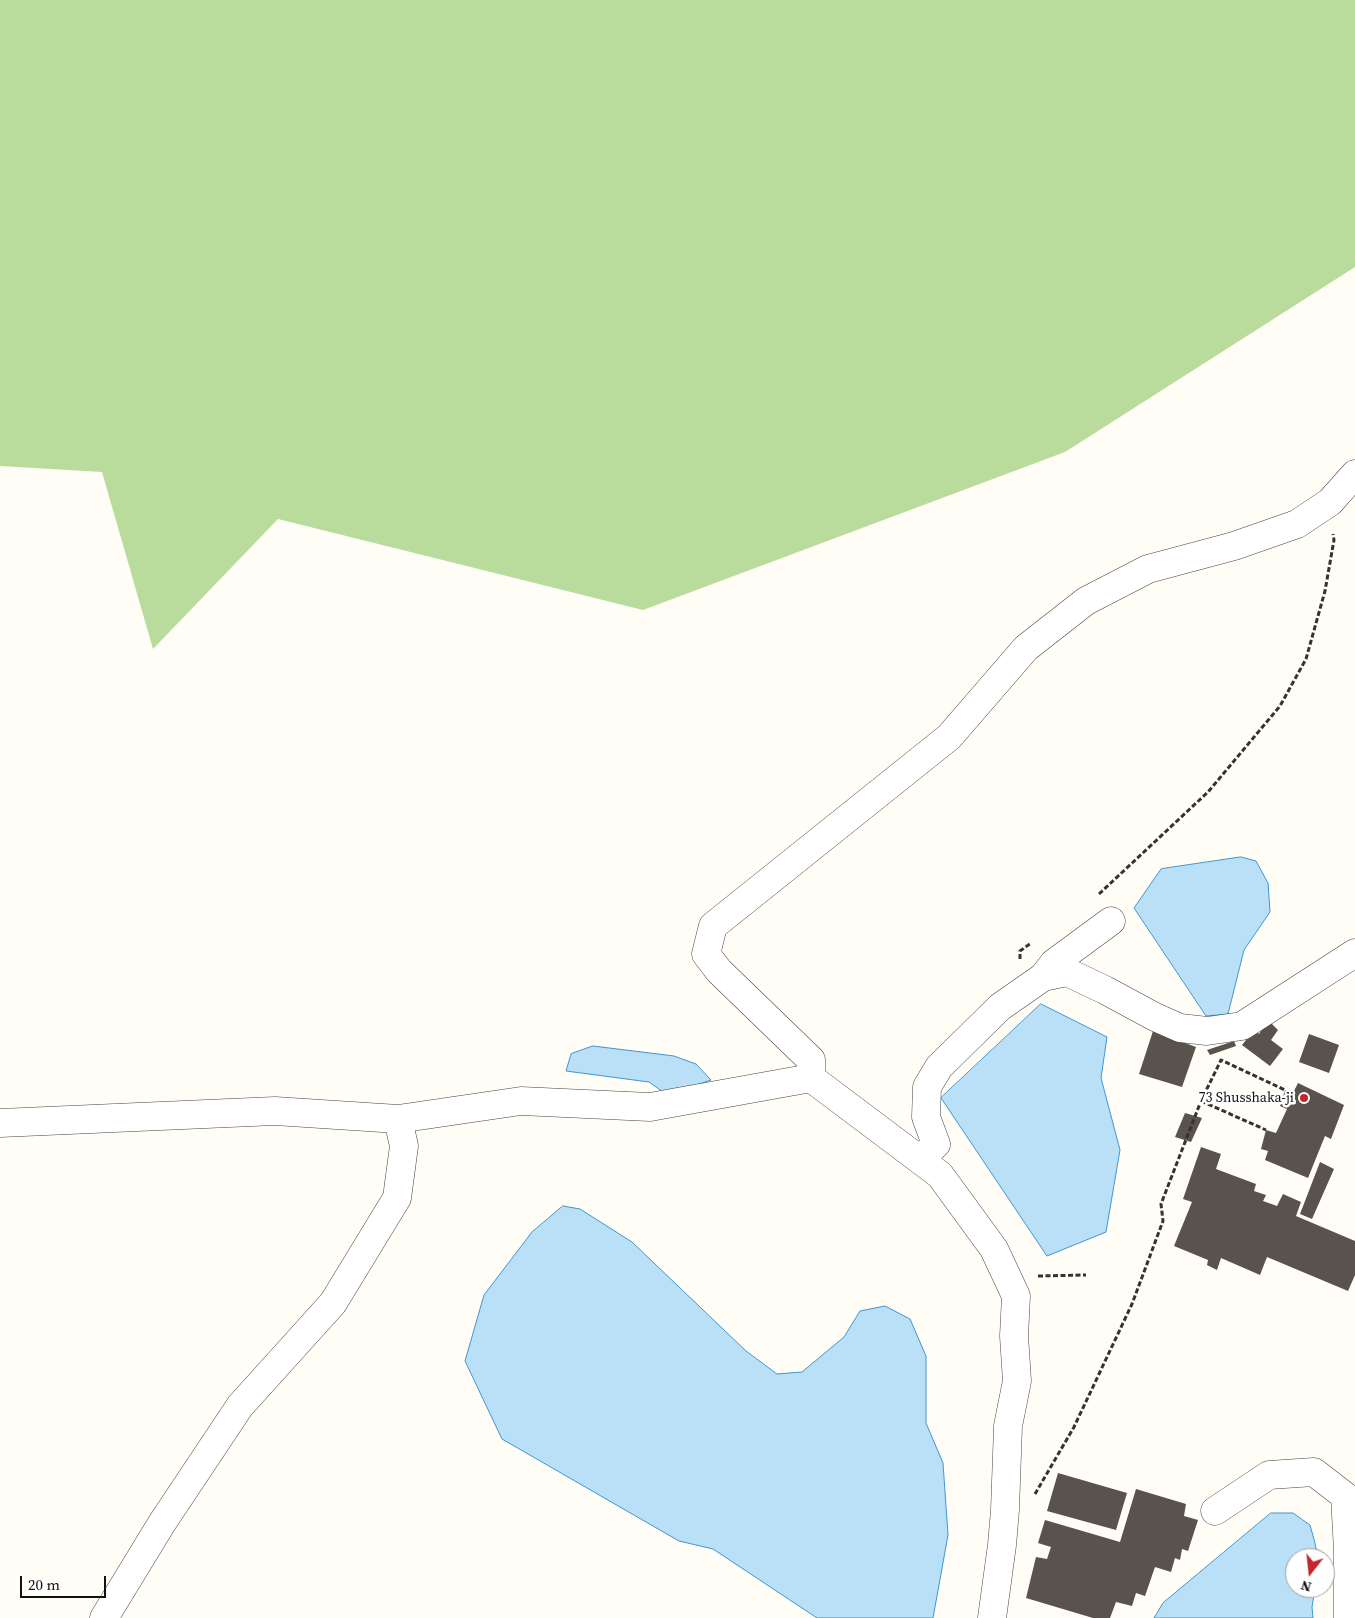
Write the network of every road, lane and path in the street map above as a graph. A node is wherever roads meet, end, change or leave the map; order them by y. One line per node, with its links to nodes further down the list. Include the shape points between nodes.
1 (1355, 474): 2 (street)
2 (1330, 502): 3 (path, via 1334,540 1325,591 1306,659 1280,706 1208,792); 8 (street, via 1297,524 1234,546 1148,569 1086,601 1026,648 949,737 713,926 706,954 719,971 812,1060)
3 (1094, 899)
4 (1111, 921): 7 (street, via 1054,963)
5 (1035, 941): 7 (path, via 1020,951)
6 (1355, 953): 7 (street, via 1242,1026 1207,1031 1180,1028 1067,972)
7 (1033, 984): 14 (street, via 1000,1008 939,1067 927,1087 926,1116 936,1144)
8 (810, 1078): 11 (street, via 650,1108 521,1101); 14 (street)
9 (1285, 1090): 10 (path, via 1220,1060)
10 (1201, 1101): 13 (path); 16 (path, via 1161,1204 1163,1221 1132,1304 1074,1427)
11 (398, 1119): 12 (street, via 275,1111); 18 (street, via 404,1146 397,1198 333,1303 240,1406)
12 (0, 1123)
13 (1266, 1130)
14 (921, 1159): 19 (street, via 940,1175 994,1248 1016,1296 1017,1381 1008,1426 1004,1527)
15 (1350, 1486): 17 (street, via 1314,1472 1269,1475); 20 (street)
16 (1031, 1498)
17 (1215, 1511)
18 (104, 1618)
19 (992, 1618)
20 (1348, 1618)

